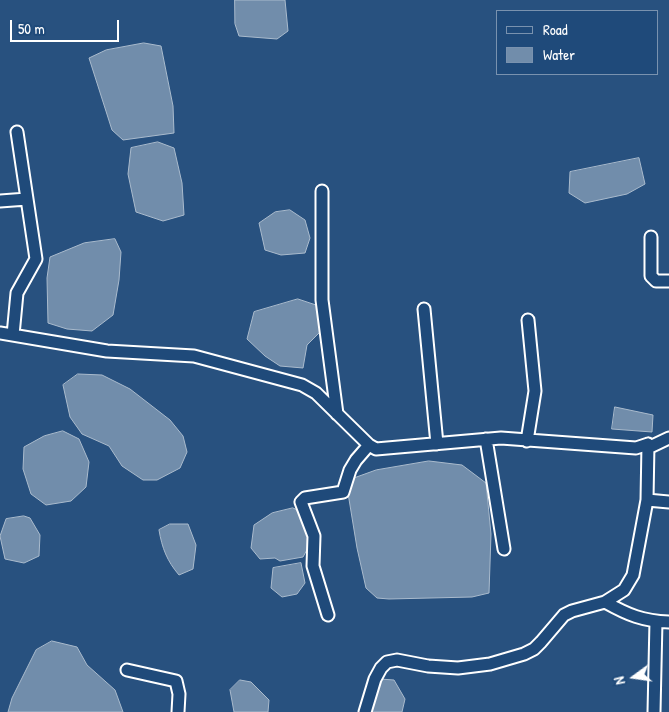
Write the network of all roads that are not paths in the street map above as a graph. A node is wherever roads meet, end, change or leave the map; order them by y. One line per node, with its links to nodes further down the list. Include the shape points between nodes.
1 (17, 132): 3 (street)
2 (322, 191): 11 (street, via 322,300)
3 (27, 198): 4 (street); 10 (street, via 36,259 17,293)
4 (0, 201)
5 (651, 237): 6 (street, via 651,276 656,281)
6 (669, 281)
7 (424, 309): 15 (street)
8 (528, 320): 14 (street, via 535,391)
9 (0, 333): 10 (street)
10 (12, 335): 11 (street, via 107,351 202,358 302,385 316,393)
11 (337, 414): 17 (street)
12 (669, 438): 16 (street, via 650,447)
13 (486, 439): 14 (street); 15 (street); 20 (street)
14 (527, 440): 16 (street, via 636,448)
15 (437, 444): 17 (street, via 383,450)
16 (648, 444): 18 (street)
17 (369, 445): 22 (street, via 350,470 343,492 305,498 302,502 314,536 313,566)
18 (647, 500): 19 (street); 21 (street, via 633,575 624,590)
19 (669, 502)
20 (504, 549)
21 (605, 602): 23 (street, via 626,615); 27 (street, via 564,615 534,649 490,664 452,668 397,660 387,662 375,679)
22 (328, 615)
23 (656, 621): 24 (street); 28 (street)
24 (669, 622)
25 (127, 670): 26 (street, via 176,681)
26 (178, 712)
27 (365, 712)
28 (654, 712)

